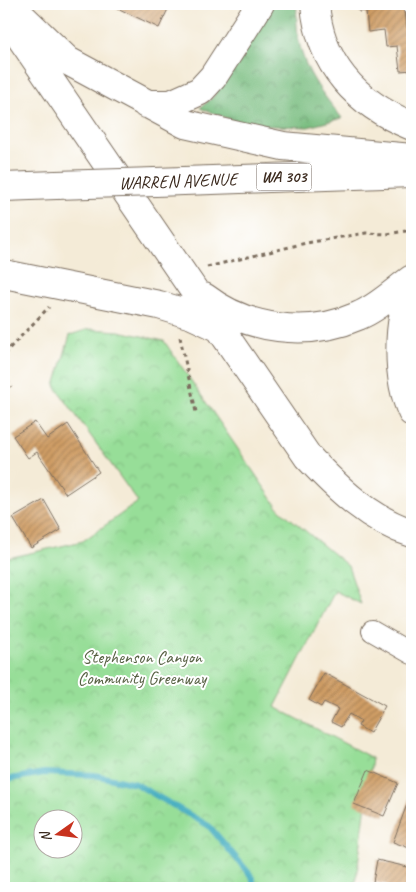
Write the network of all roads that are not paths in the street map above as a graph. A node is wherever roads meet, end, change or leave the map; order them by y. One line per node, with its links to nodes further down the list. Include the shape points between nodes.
1 (8, 4): 7 (main road, via 68,61)
2 (260, 4): 7 (main road, via 200,91 170,104)
3 (315, 4): 8 (main road, via 325,49 341,76 378,110)
4 (407, 4): 5 (lane)
5 (412, 12)
6 (4, 13): 14 (main road)
7 (146, 104): 9 (main road, via 200,129 283,146)
8 (412, 126)
9 (412, 158)
10 (412, 173): 11 (main road, WARREN AVENUE / WA 303, bridge)
11 (4, 187)
12 (4, 274): 16 (main road, via 159,305 192,315)
13 (412, 279): 14 (main road, via 359,316 316,328 254,323 219,308)
14 (187, 283): 16 (main road)
15 (412, 290): 17 (main road, via 403,317 400,353)
16 (222, 330): 18 (main road, via 287,429 325,476 353,501)
17 (412, 412)
18 (412, 533)
19 (372, 631): 20 (street)
20 (412, 654)

